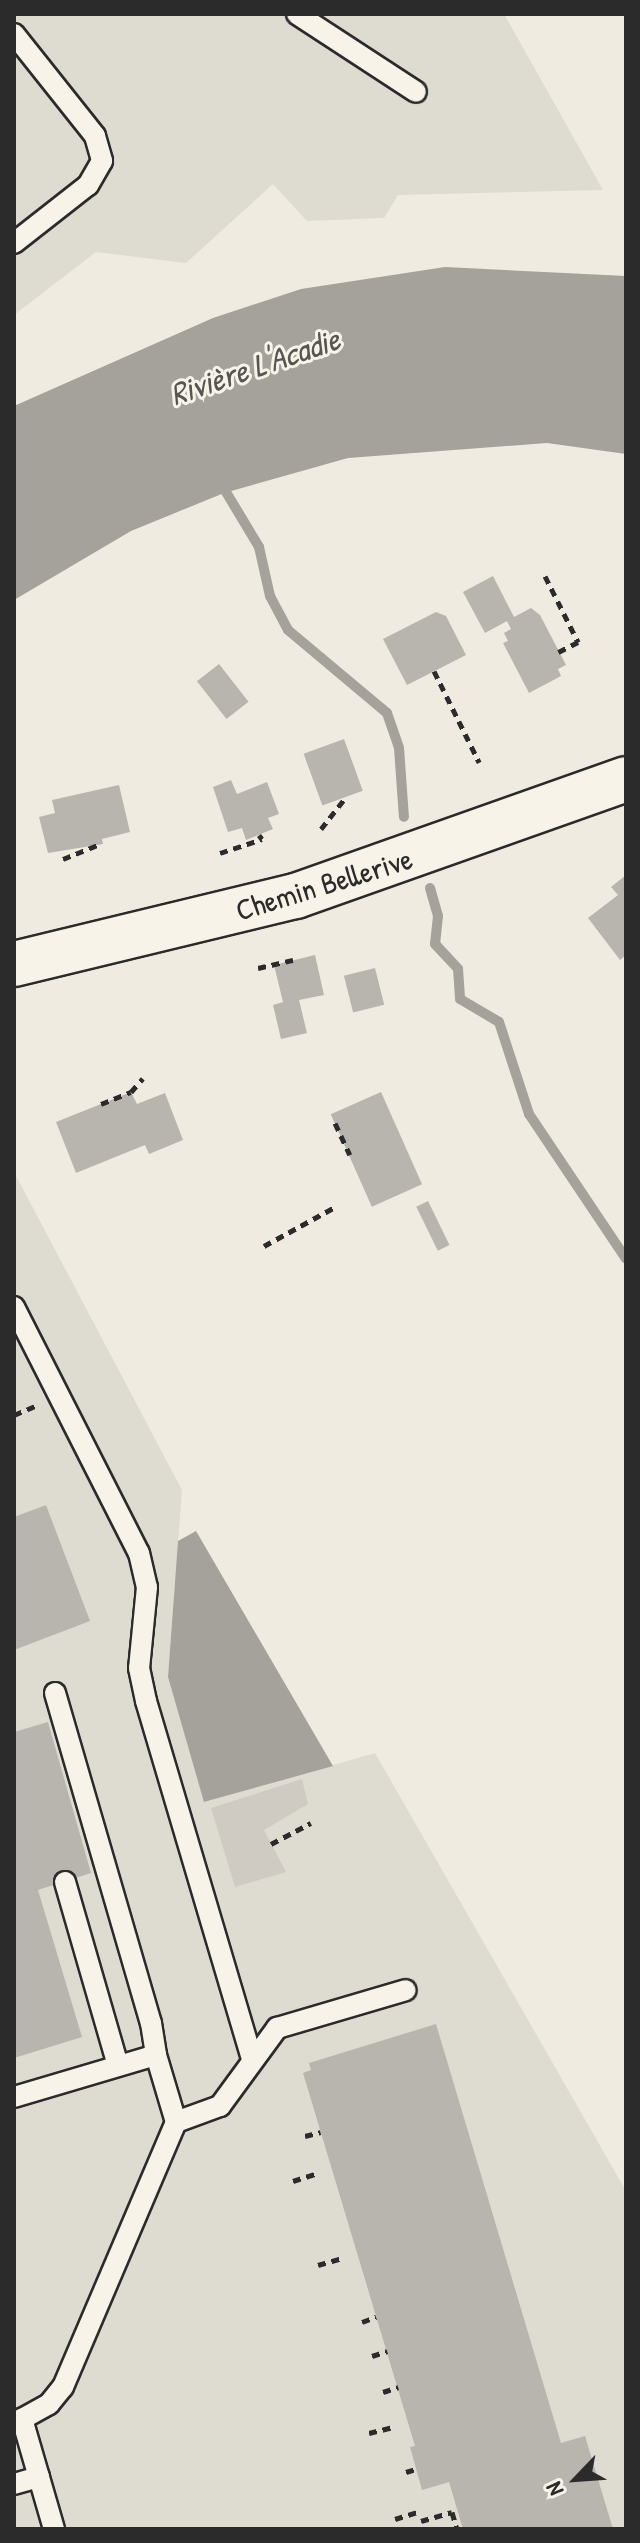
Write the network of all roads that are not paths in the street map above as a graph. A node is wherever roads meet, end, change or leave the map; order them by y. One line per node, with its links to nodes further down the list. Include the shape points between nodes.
1 (297, 14): 3 (lane)
2 (14, 34): 4 (lane, via 95,136 102,161 88,185)
3 (416, 92)
4 (14, 243)
5 (626, 779): 6 (street, Chemin Bellerive, via 296,896)
6 (14, 964)
7 (14, 1307): 12 (lane, via 139,1553 147,1587 139,1668 146,1701)
8 (55, 1693): 11 (lane)
9 (65, 1882): 13 (lane)
10 (406, 1990): 12 (lane, via 277,2028)
11 (156, 2055): 13 (lane); 15 (lane)
12 (252, 2060): 15 (lane, via 220,2106)
13 (118, 2066): 14 (lane)
14 (14, 2097)
15 (176, 2122): 16 (lane, via 63,2387 49,2404 22,2419)
16 (39, 2477): 17 (lane); 18 (lane)
17 (14, 2484)
18 (54, 2529)

